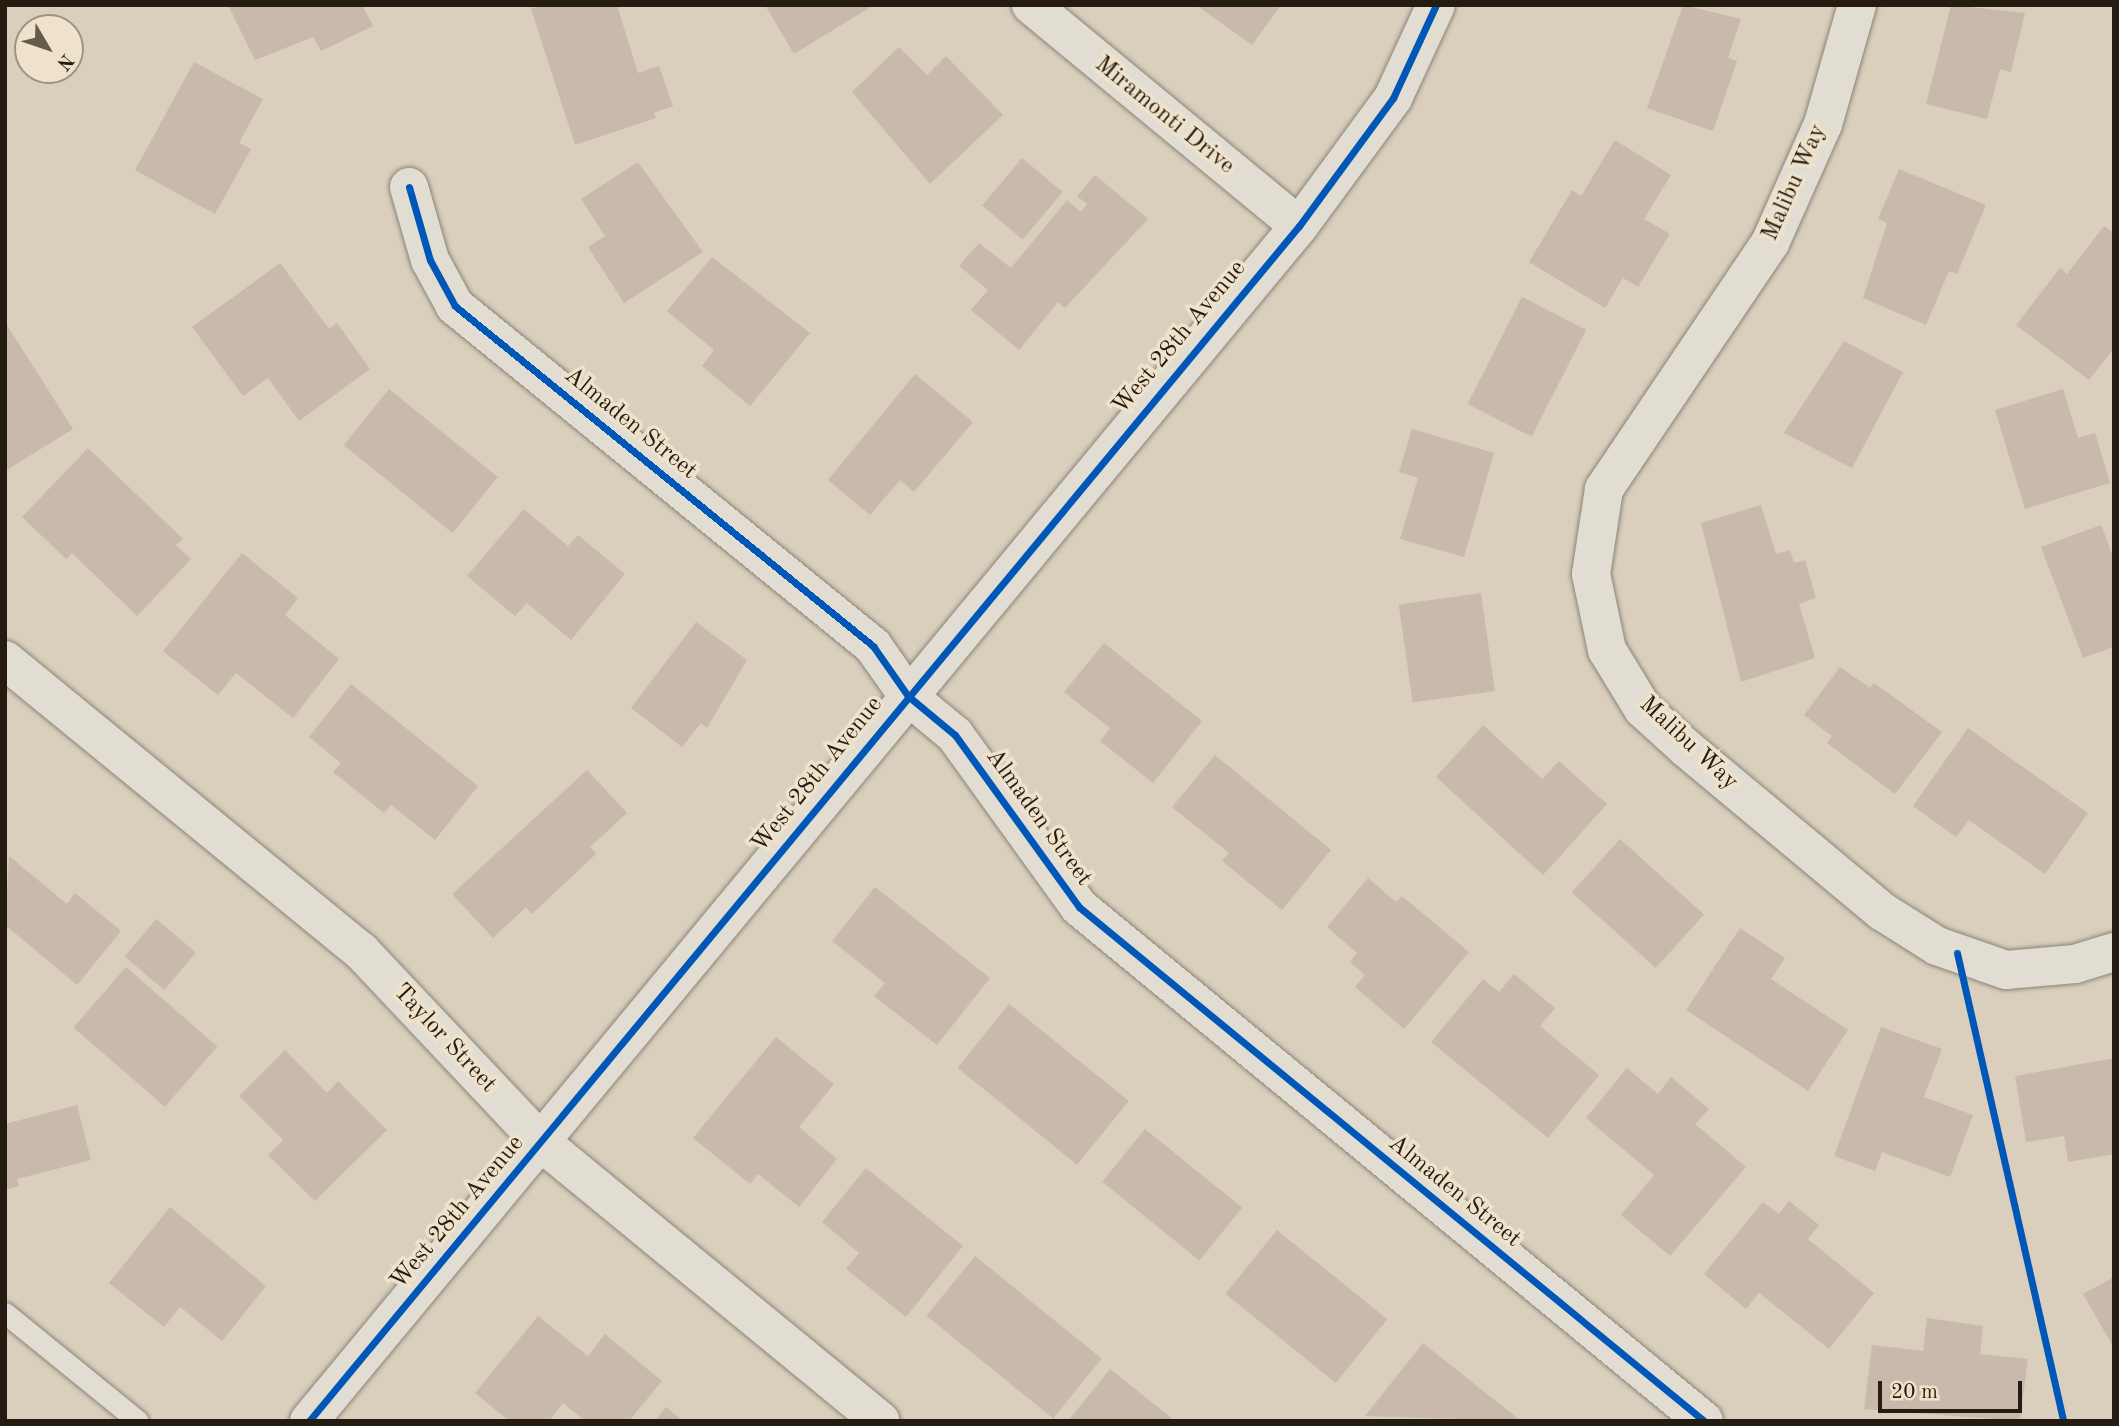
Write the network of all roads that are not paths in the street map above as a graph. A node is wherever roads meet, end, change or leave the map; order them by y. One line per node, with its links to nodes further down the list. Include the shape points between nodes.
1 (1031, 5): 5 (street, Miramonti Drive)
2 (1436, 5): 5 (street, West 28th Avenue, via 1393,98)
3 (1857, 5): 8 (street, Malibu Way, via 1823,124 1770,243 1604,489 1591,574 1607,650 1643,709 1686,748 1883,912 1937,946 2006,970 2075,964)
4 (409, 187): 7 (street, Almaden Street, via 429,260 454,306 873,646)
5 (1299, 226): 7 (street, West 28th Avenue)
6 (5, 660): 9 (street, Taylor Street, via 361,951)
7 (908, 696): 9 (street, West 28th Avenue); 14 (street, Almaden Street, via 955,735 1079,907)
8 (2114, 952)
9 (542, 1143): 12 (street, West 28th Avenue); 13 (street, Taylor Street)
10 (5, 1313): 11 (lane)
11 (138, 1421)
12 (309, 1421)
13 (881, 1421)
14 (1704, 1421)

